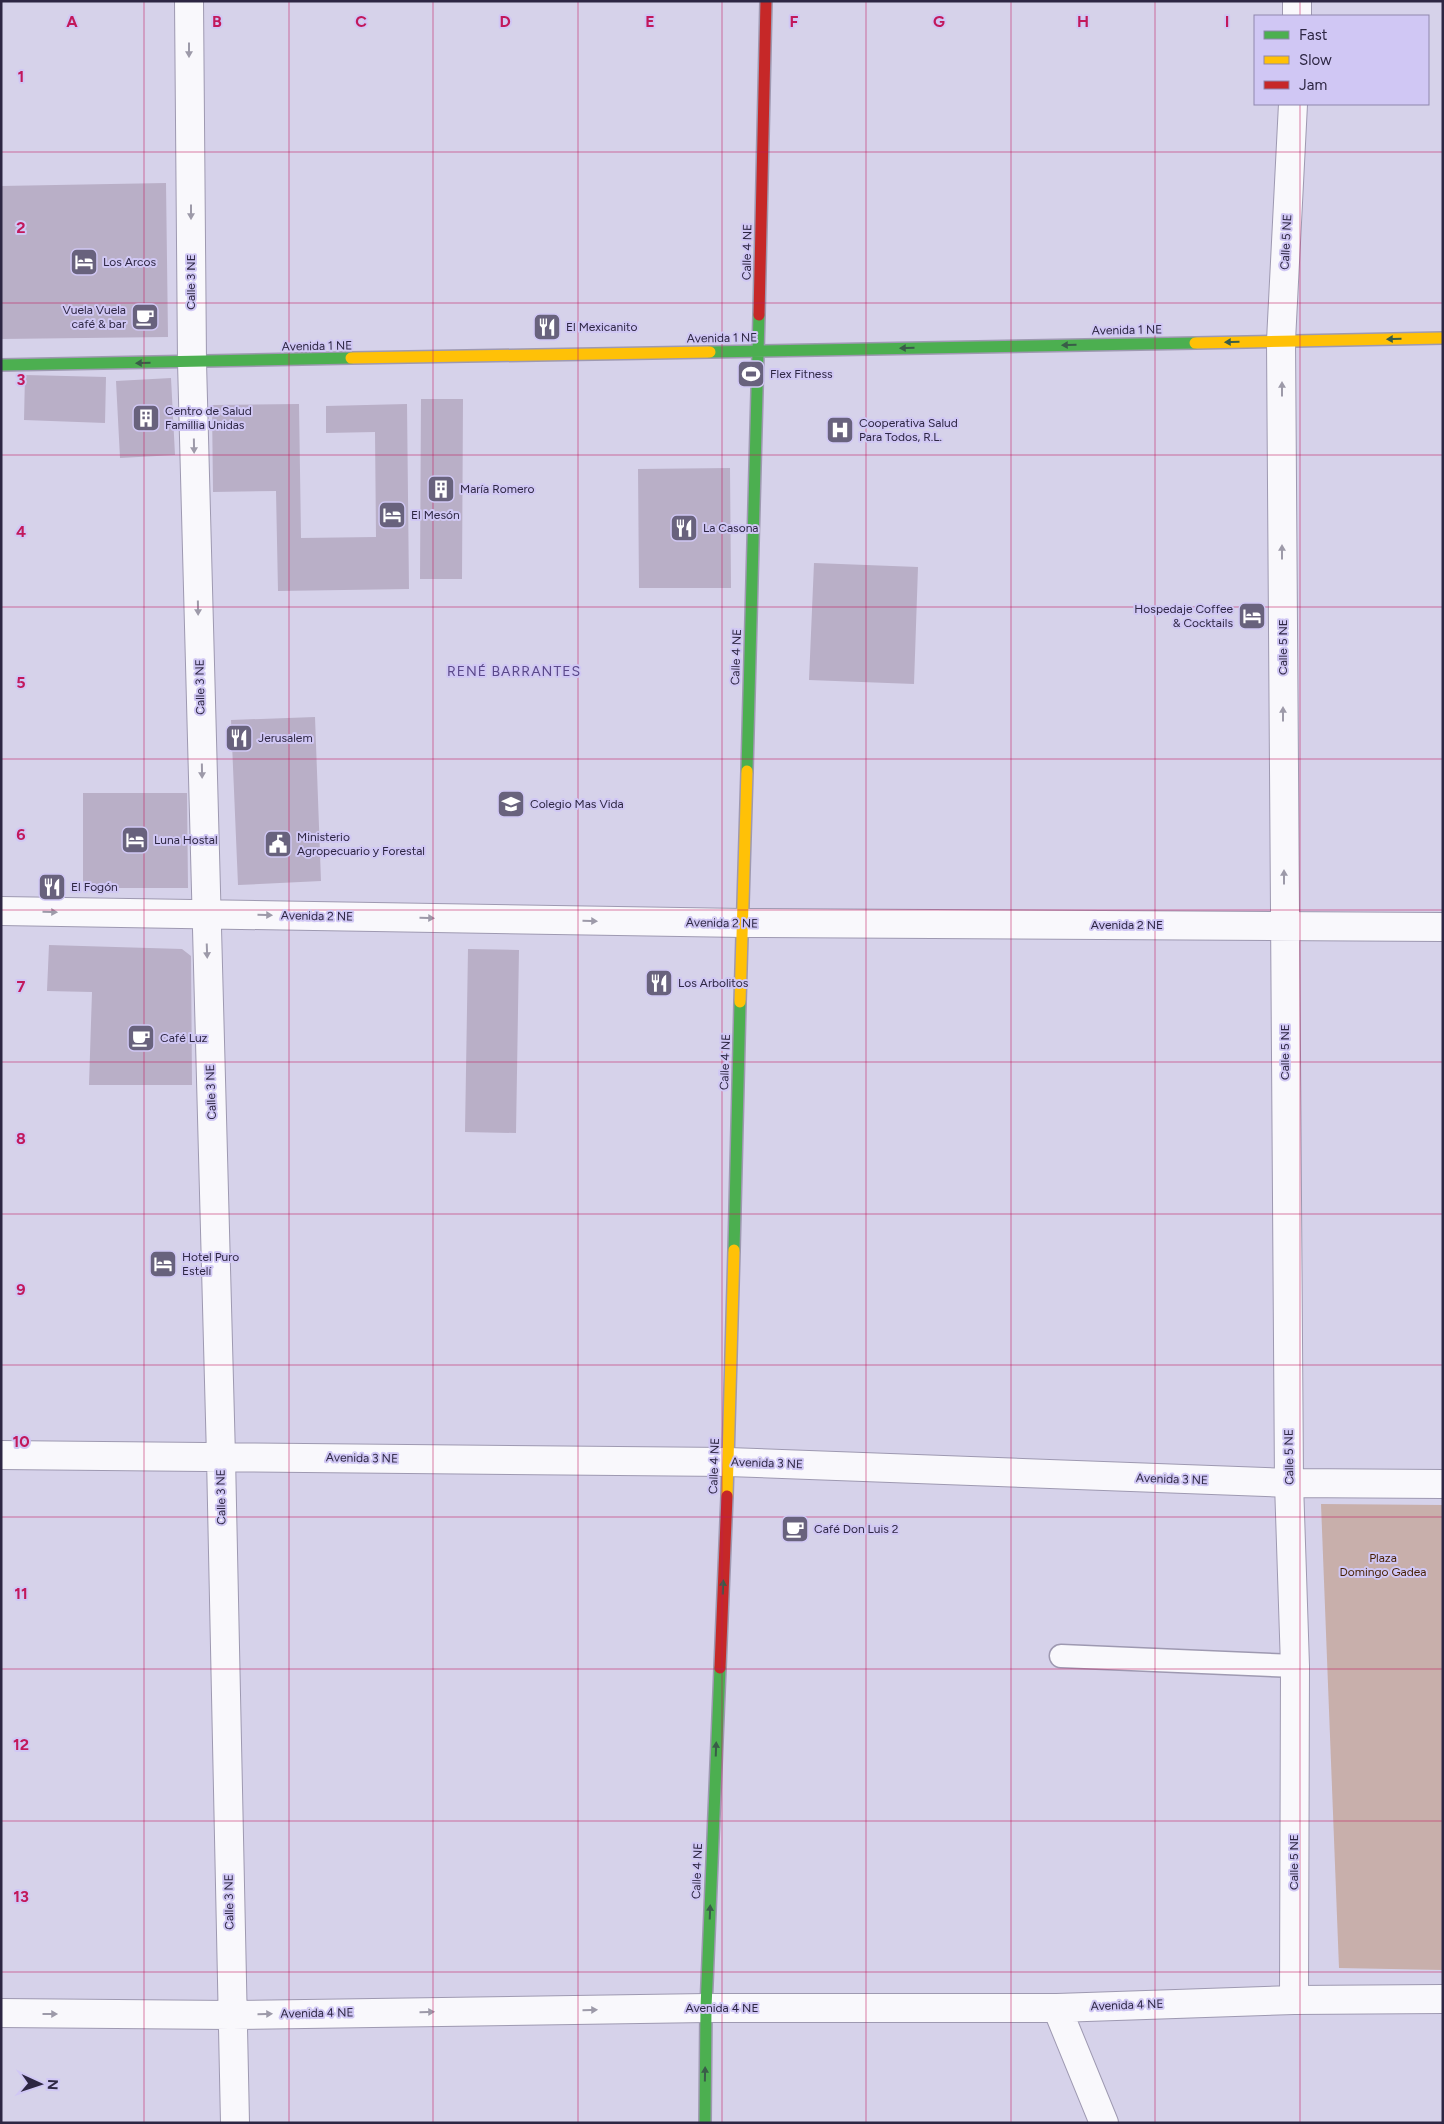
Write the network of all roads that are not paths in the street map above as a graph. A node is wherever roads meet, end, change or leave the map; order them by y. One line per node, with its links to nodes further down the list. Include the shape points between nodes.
1 (189, 1): 9 (street, Calle 3 NE, one-way to 9)
2 (766, 1): 8 (street, Calle 4 NE)
3 (1297, 1): 4 (street)
4 (1297, 15)
5 (1292, 105): 7 (street, Calle 5 NE)
6 (1443, 338): 7 (street, Avenida 1 NE, one-way to 7)
7 (1281, 341): 8 (street, Avenida 1 NE, one-way to 8); 14 (street, Calle 5 NE, one-way to 7)
8 (758, 351): 9 (street, Avenida 1 NE); 13 (street, Calle 4 NE)
9 (192, 362): 10 (street, Avenida 1 NE, one-way to 10); 12 (street, Calle 3 NE, one-way to 12)
10 (1, 365)
11 (1, 911): 12 (street, Avenida 2 NE, one-way to 12)
12 (206, 914): 13 (street, Avenida 2 NE, one-way to 13); 17 (street, Calle 3 NE, one-way to 17)
13 (742, 923): 14 (street, Avenida 2 NE); 18 (street, Calle 4 NE)
14 (1284, 925): 15 (street, Avenida 2 NE); 19 (street, Calle 5 NE)
15 (1443, 927)
16 (1, 1455): 17 (street, Avenida 3 NE)
17 (221, 1457): 18 (street, Avenida 3 NE); 28 (street, Calle 3 NE)
18 (728, 1462): 19 (street, Avenida 3 NE); 25 (street, Calle 4 NE, one-way to 18)
19 (1289, 1483): 20 (street, Avenida 3 NE); 22 (street, Calle 5 NE)
20 (1443, 1484)
21 (1061, 1656): 22 (lane)
22 (1295, 1666): 24 (street, Calle 5 NE)
23 (1443, 1999): 24 (street, Avenida 4 NE)
24 (1294, 2000): 26 (street, Avenida 4 NE)
25 (706, 2008): 26 (street, Avenida 4 NE); 28 (street, Avenida 4 NE, one-way to 25); 30 (street, Calle 4 NE, one-way to 25)
26 (1057, 2008): 31 (street)
27 (1, 2013): 28 (street, Avenida 4 NE, one-way to 28)
28 (231, 2014): 29 (street, Calle 3 NE)
29 (235, 2123)
30 (705, 2123)
31 (1104, 2123)

